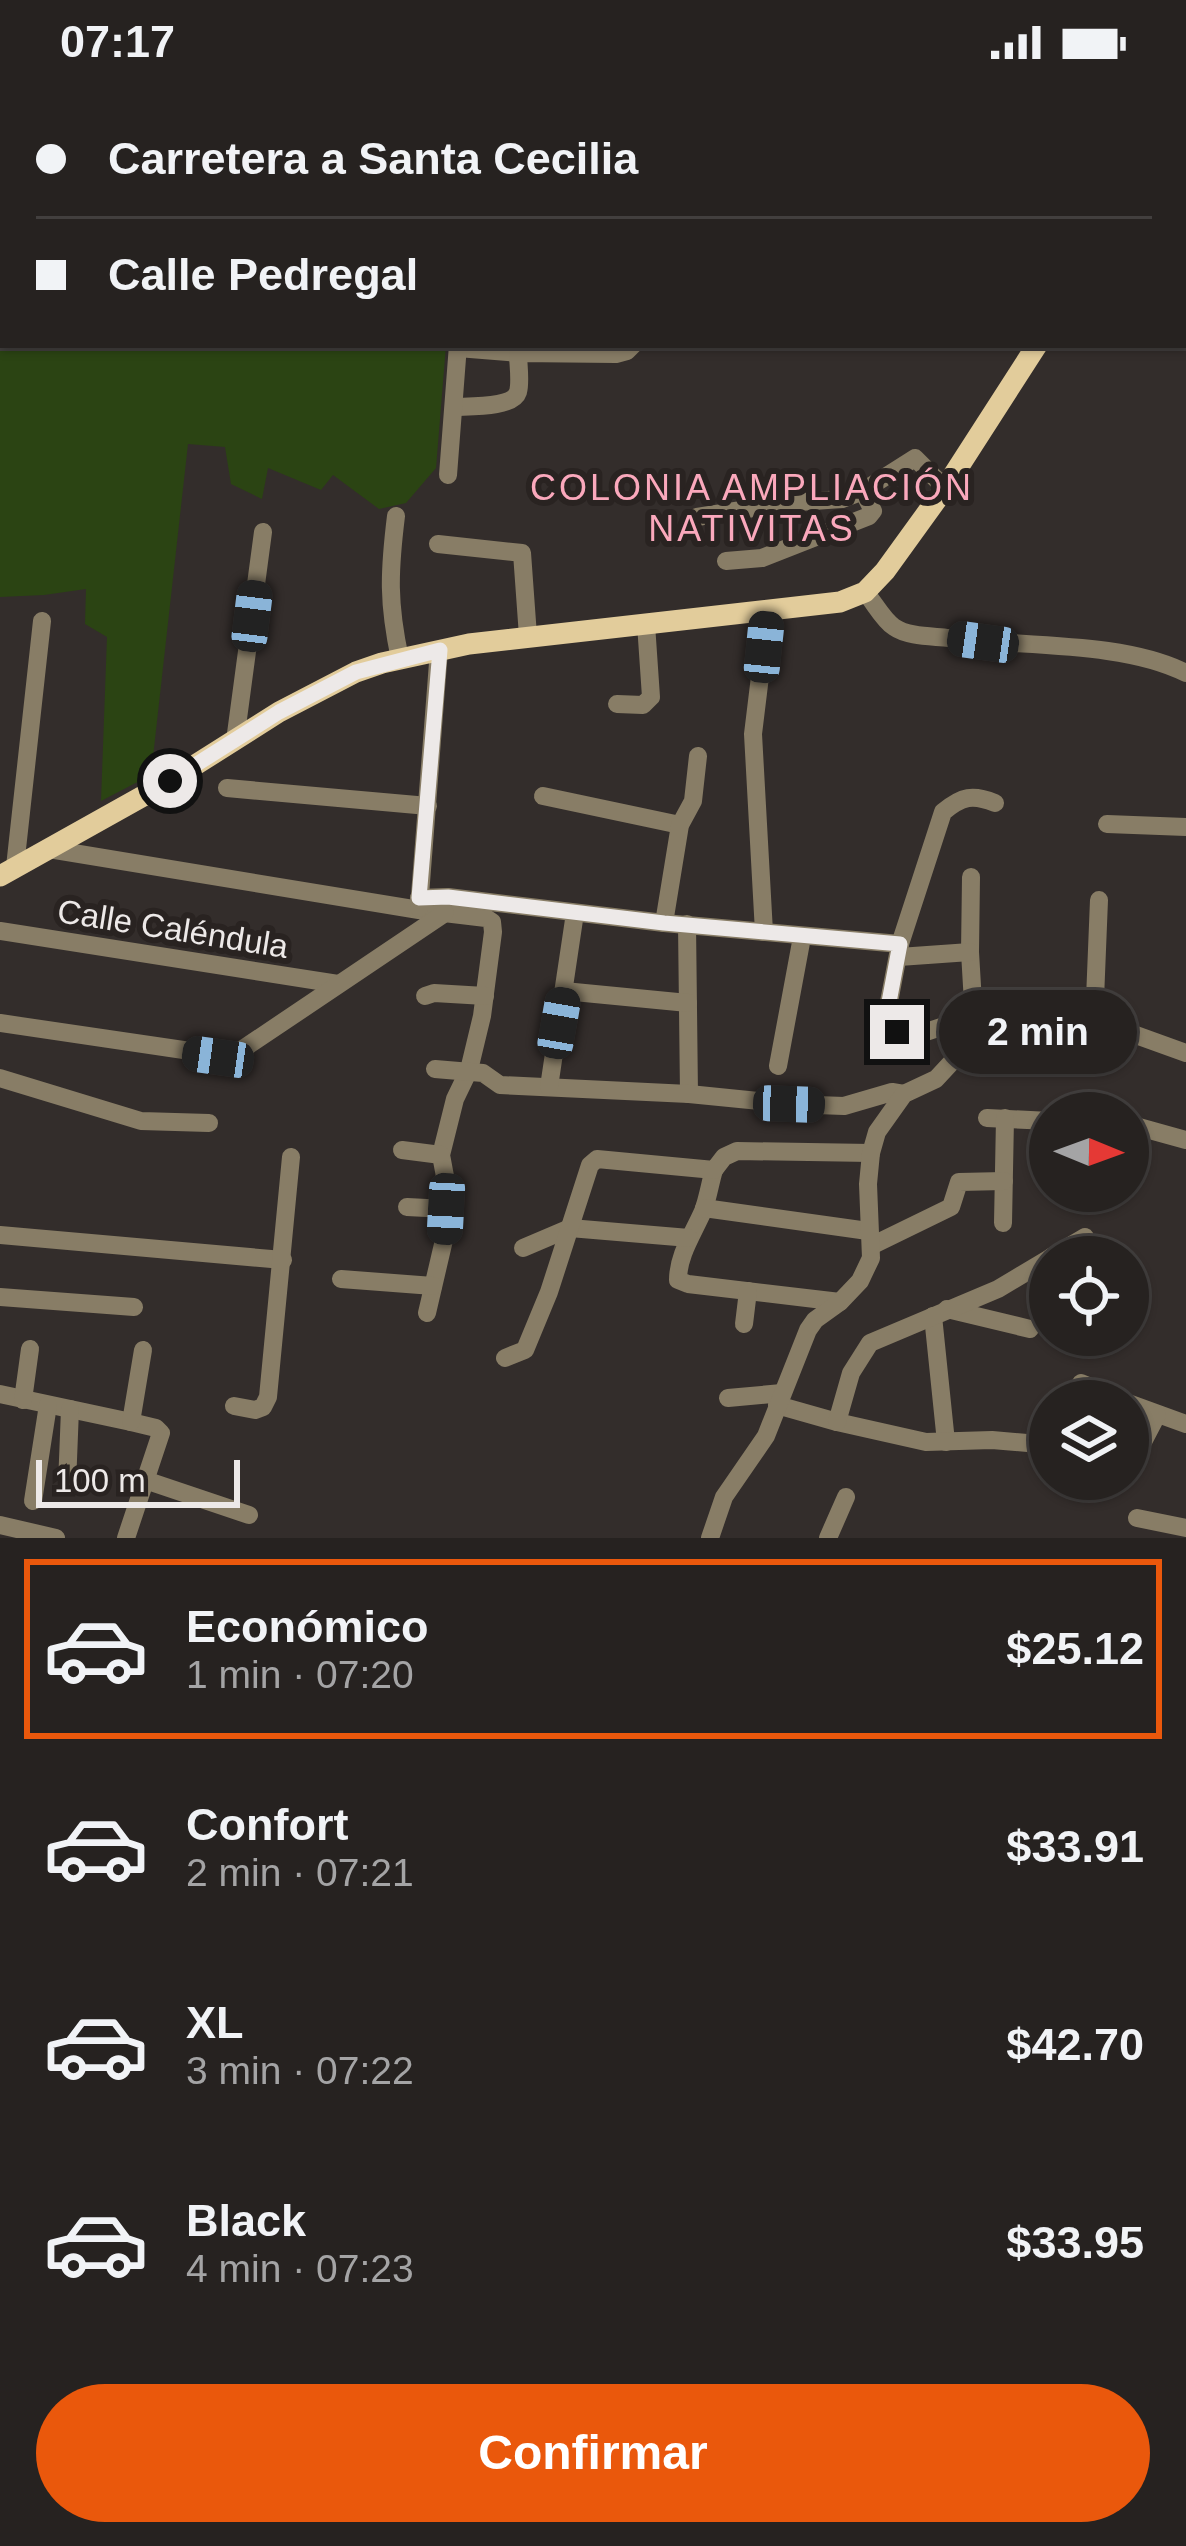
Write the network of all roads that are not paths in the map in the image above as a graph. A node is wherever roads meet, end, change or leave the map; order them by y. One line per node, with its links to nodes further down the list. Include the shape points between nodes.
1 (458, 348): 5 (street)
2 (630, 348): 4 (street)
3 (1035, 348): 7 (main road)
4 (518, 349): 5 (street, via 514,399)
5 (454, 406): 6 (street)
6 (448, 475)
7 (945, 488): 8 (street, via 915,458); 14 (main road)
8 (863, 491): 10 (street); 13 (street, via 869,516 762,558)
9 (396, 517): 20 (street, via 389,604)
10 (698, 517)
11 (263, 532): 23 (street)
12 (438, 544): 18 (street, via 522,553)
13 (725, 561)
14 (865, 592): 15 (main road); 21 (street, via 907,632 1149,657)
15 (768, 611): 17 (main road); 42 (street, via 753,734)
16 (42, 622): 33 (street)
17 (646, 624): 18 (main road); 22 (street, via 650,698)
18 (528, 636): 19 (main road)
19 (440, 650): 20 (main road); 28 (street)
20 (400, 658): 23 (main road, via 356,672)
21 (1186, 673)
22 (617, 704)
23 (235, 741): 32 (main road)
24 (698, 756): 30 (street, via 693,801)
25 (227, 788): 28 (street)
26 (543, 796): 30 (street)
27 (995, 803): 44 (street, via 976,795 943,812)
28 (428, 806): 36 (street)
29 (1107, 824): 31 (street)
30 (680, 825): 39 (street)
31 (1186, 827)
32 (49, 849): 33 (main road); 36 (street)
33 (7, 872)
34 (971, 877): 45 (street)
35 (1099, 900): 52 (street)
36 (419, 904): 37 (street); 38 (street, via 448,897)
37 (445, 913): 46 (street); 49 (street, via 492,922)
38 (575, 913): 39 (street); 47 (street)
39 (664, 923): 40 (street)
40 (687, 924): 42 (street); 50 (street)
41 (0, 931): 46 (street, Calle Caléndula)
42 (764, 932): 43 (street)
43 (802, 937): 44 (street); 55 (street)
44 (899, 951): 45 (street); 53 (street, via 886,1018 891,1030 920,1034 956,1022)
45 (970, 952): 53 (street)
46 (338, 984): 51 (street, via 231,1057)
47 (564, 992): 50 (street); 59 (street)
48 (425, 996): 49 (street)
49 (484, 996): 57 (street)
50 (688, 1003): 60 (street)
51 (0, 1023)
52 (1094, 1024): 53 (street); 54 (street)
53 (975, 1037): 61 (street, via 935,1079)
54 (1186, 1053)
55 (778, 1066)
56 (435, 1069): 57 (street)
57 (469, 1070): 59 (street, via 500,1085); 68 (street)
58 (0, 1078): 63 (street, via 141,1121)
59 (549, 1087): 60 (street)
60 (689, 1094): 61 (street, via 844,1106)
61 (904, 1094): 67 (street)
62 (1029, 1119): 71 (street, via 996,1118)
63 (208, 1123)
64 (1149, 1130): 65 (street)
65 (1186, 1140)
66 (403, 1150): 68 (street)
67 (871, 1153): 70 (street, via 737,1151); 79 (street)
68 (441, 1155): 74 (street)
69 (291, 1157): 81 (street)
70 (714, 1170): 73 (street); 76 (street, via 597,1159)
71 (1004, 1181): 75 (street); 79 (street, via 958,1182 951,1207)
72 (407, 1207): 74 (street)
73 (704, 1208): 78 (street); 79 (street)
74 (446, 1209): 84 (street)
75 (1003, 1223)
76 (570, 1228): 78 (street); 80 (street); 95 (street, via 525,1349)
77 (0, 1235): 81 (street)
78 (688, 1238): 85 (street, via 678,1280)
79 (869, 1239): 87 (street, via 871,1258)
80 (523, 1248)
81 (283, 1260): 101 (street, via 268,1396 262,1407)
82 (1029, 1270): 90 (street)
83 (341, 1280): 84 (street)
84 (433, 1286): 89 (street)
85 (748, 1291): 87 (street); 91 (street)
86 (0, 1297): 88 (street)
87 (840, 1302): 98 (street, via 808,1330)
88 (134, 1307)
89 (427, 1313)
90 (940, 1313): 92 (street); 106 (street, via 870,1343 851,1373); 109 (street)
91 (744, 1324)
92 (1029, 1329)
93 (30, 1349): 99 (street)
94 (142, 1350): 105 (street)
95 (505, 1358)
96 (0, 1394): 99 (street)
97 (728, 1398): 98 (street)
98 (780, 1399): 106 (street); 121 (street)
99 (22, 1400): 100 (street)
100 (48, 1405): 102 (street); 114 (street)
101 (234, 1406)
102 (70, 1409): 105 (street); 112 (street)
103 (1149, 1412): 104 (street)
104 (1157, 1415): 107 (street); 108 (street)
105 (131, 1422): 111 (street, via 161,1432)
106 (837, 1423): 109 (street)
107 (1186, 1424)
108 (1149, 1430)
109 (946, 1442): 110 (street)
110 (1029, 1443)
111 (145, 1480): 115 (street); 120 (street)
112 (67, 1486)
113 (846, 1497): 122 (street)
114 (33, 1501)
115 (249, 1515)
116 (1137, 1518): 118 (street)
117 (0, 1525): 119 (street)
118 (1179, 1531)
119 (56, 1538)
120 (126, 1538)
121 (710, 1538)
122 (828, 1538)

